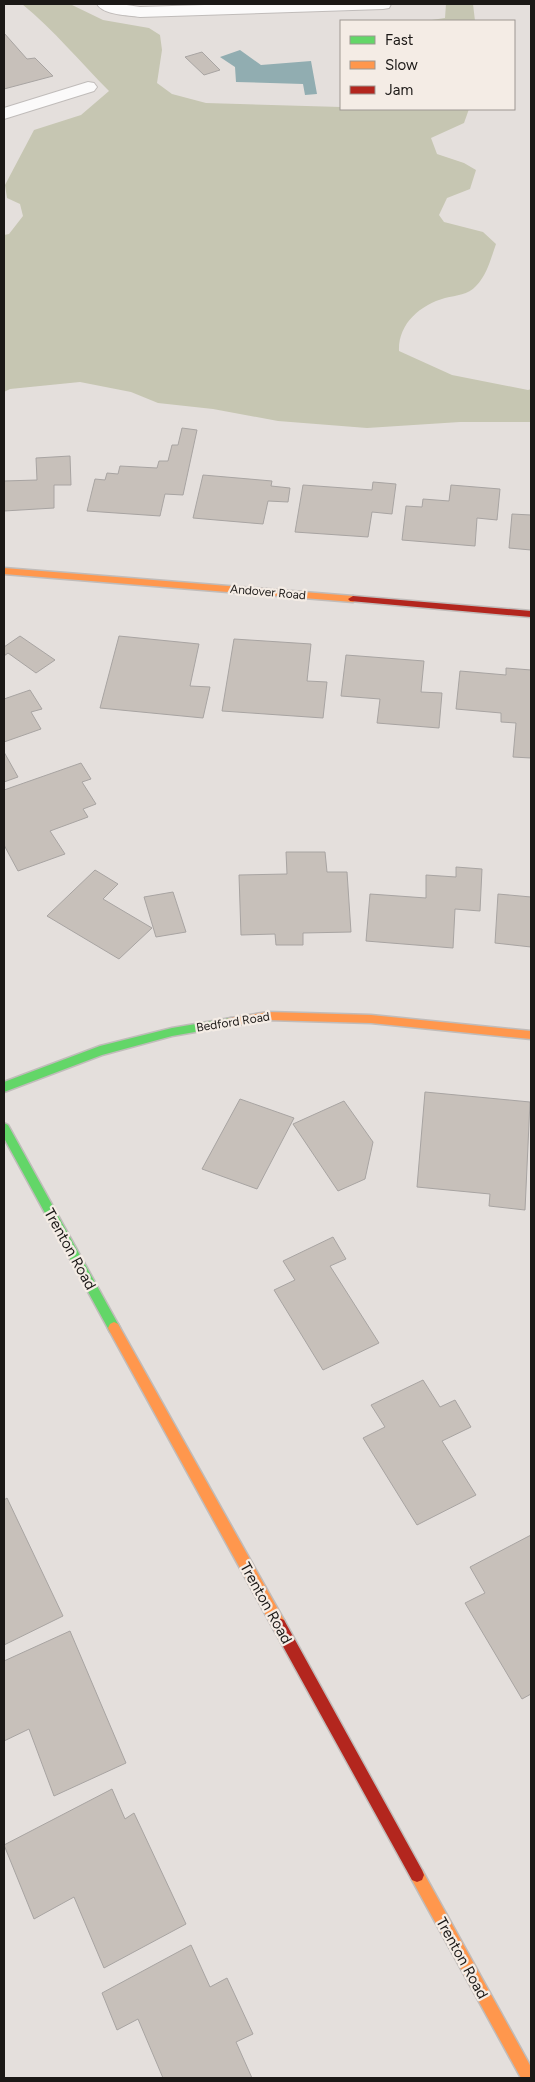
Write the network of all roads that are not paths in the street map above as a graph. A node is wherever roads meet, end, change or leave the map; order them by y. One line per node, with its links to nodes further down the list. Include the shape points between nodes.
1 (105, 4): 2 (lane, via 140,12)
2 (382, 4)
3 (88, 87): 4 (lane)
4 (4, 114)
5 (4, 571): 6 (street, Andover Road)
6 (531, 614)
7 (531, 1035): 8 (street, Bedford Road, via 371,1019 268,1016 172,1032 100,1051)
8 (4, 1087)
9 (4, 1128): 10 (street, Trenton Road)
10 (529, 2078)

